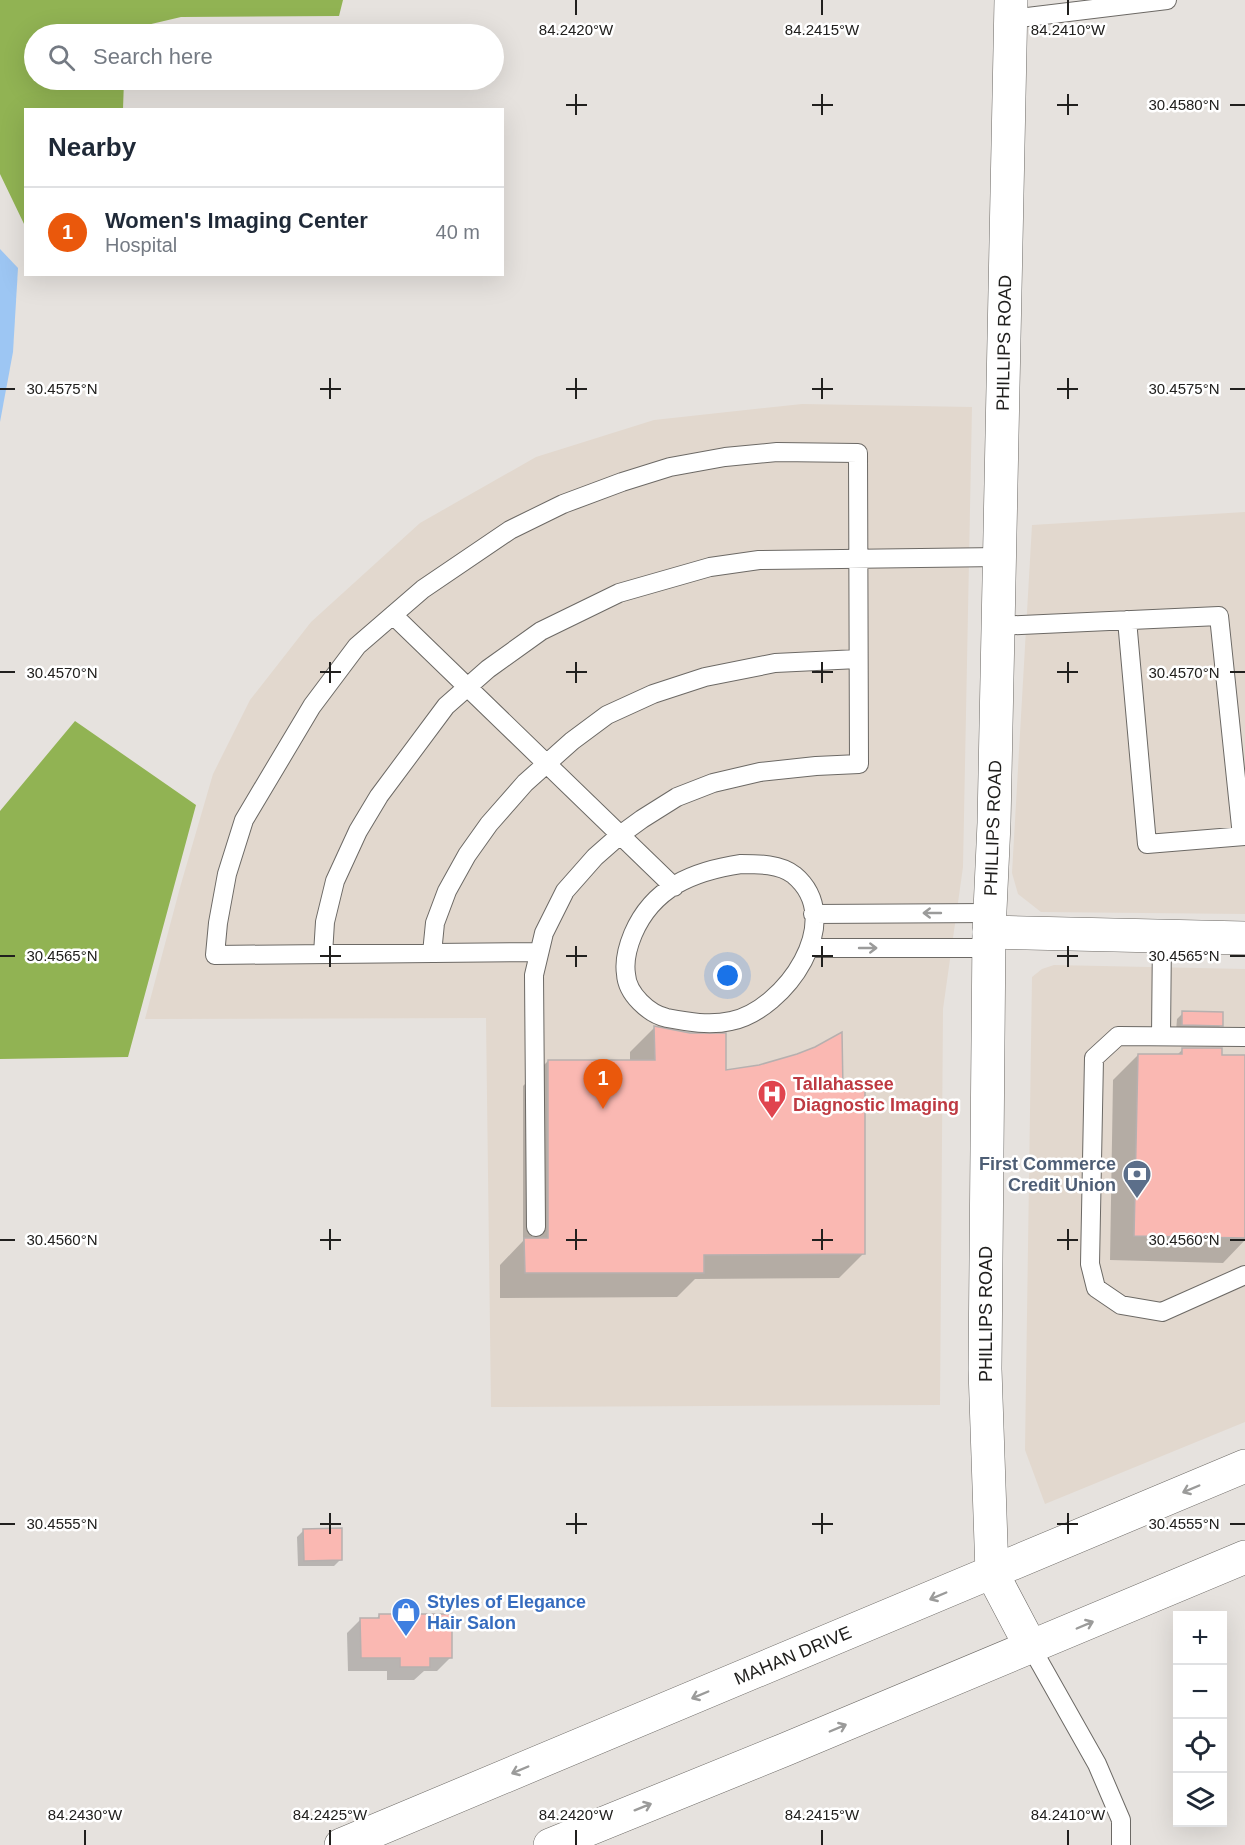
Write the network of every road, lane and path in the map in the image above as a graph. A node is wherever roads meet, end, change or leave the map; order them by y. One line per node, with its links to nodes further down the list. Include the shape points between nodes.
1 (1167, 0): 2 (lane)
2 (1011, 10): 3 (street, PHILLIPS ROAD)
3 (1000, 557): 4 (lane); 7 (street, PHILLIPS ROAD)
4 (858, 558): 5 (lane, via 858,453 777,452 725,457 670,467 563,504 510,530); 8 (lane); 9 (lane, via 759,560 710,567 620,593 541,632)
5 (393, 615): 9 (lane); 21 (lane, via 357,646 312,706 244,820 227,874 215,955)
6 (1127, 620): 7 (lane); 12 (lane, via 1219,616); 12 (lane, via 1147,844)
7 (998, 626): 15 (street, PHILLIPS ROAD)
8 (858, 659): 10 (lane, via 775,663 705,677 653,694 607,716); 11 (lane, via 859,764 760,772 713,783 676,797)
9 (468, 687): 10 (lane); 21 (lane, via 446,706 358,831 335,881 325,922)
10 (547, 764): 11 (lane); 20 (lane, via 517,790 466,855 435,923)
11 (620, 835): 13 (lane); 19 (lane, via 565,891)
12 (1244, 836)
13 (674, 887): 14 (lane, via 715,868 767,864 793,874 810,893); 18 (lane, via 656,898 640,918 628,946 625,976 646,1009 661,1017 695,1023 731,1021 758,1011 778,994 807,957)
14 (813, 914): 15 (lane, one-way to 14); 18 (lane)
15 (990, 931): 16 (street); 18 (lane, one-way to 15); 28 (street, PHILLIPS ROAD, via 985,1369)
16 (1162, 936): 17 (street); 22 (lane)
17 (1245, 938)
18 (809, 948)
19 (539, 952): 20 (lane); 24 (lane, via 534,975)
20 (432, 953): 21 (lane)
21 (323, 954)
22 (1161, 1036): 23 (lane); 25 (lane, via 1118,1036 1094,1058 1090,1264 1096,1288 1122,1305 1162,1312)
23 (1245, 1037)
24 (536, 1227)
25 (1245, 1275)
26 (1245, 1466): 28 (street, MAHAN DRIVE, one-way to 28)
27 (1245, 1557): 29 (street, one-way to 27)
28 (992, 1573): 29 (street, PHILLIPS ROAD); 30 (street, MAHAN DRIVE, one-way to 30)
29 (1031, 1647): 32 (street, one-way to 29); 33 (lane, via 1097,1764 1122,1820)
30 (406, 1833): 31 (street, MAHAN DRIVE)
31 (341, 1845)
32 (550, 1845)
33 (1122, 1845)

